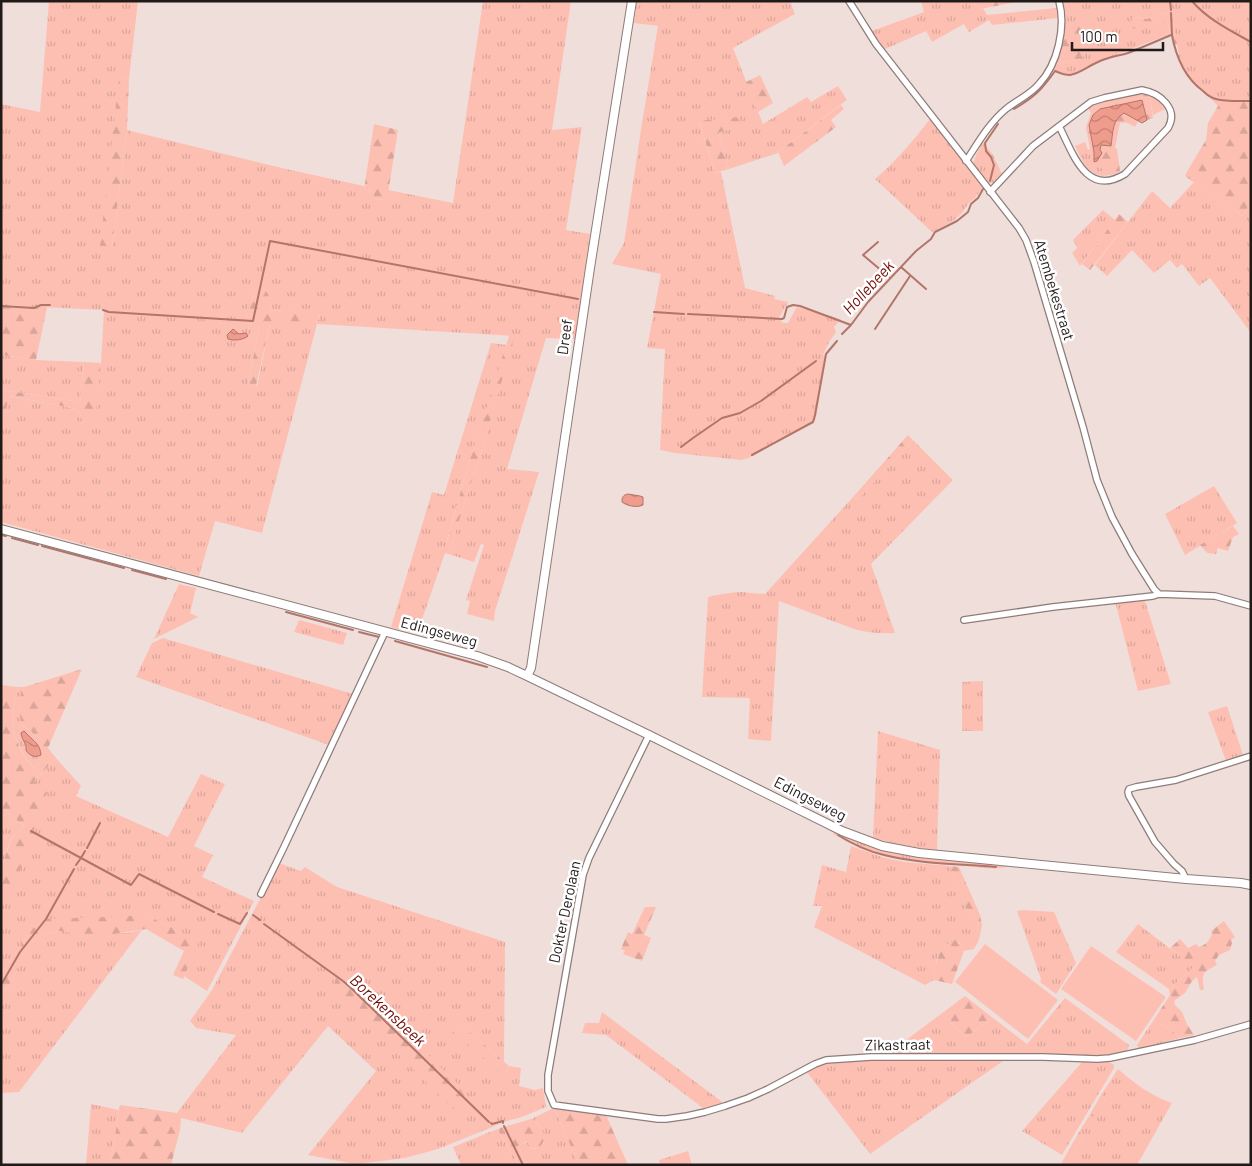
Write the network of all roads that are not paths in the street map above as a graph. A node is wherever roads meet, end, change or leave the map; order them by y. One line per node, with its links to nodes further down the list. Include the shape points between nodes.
1 (632, 1): 12 (main road, Dreef, via 531,668)
2 (849, 1): 5 (street, Atembekestraat, via 876,44)
3 (1059, 1): 5 (street, via 1061,30 1051,67 1040,84 994,121)
4 (1059, 126): 4 (street, via 1091,102 1142,90 1166,103 1172,114 1168,128 1125,174 1107,181 1092,178 1081,168); 6 (street, via 1033,146)
5 (966, 161): 6 (street, Atembekestraat)
6 (990, 192): 8 (street, Atembekestraat, via 1026,240 1097,480 1120,532)
7 (1, 529): 11 (main road, Edingseweg)
8 (1159, 594): 9 (street, via 1224,597); 10 (street)
9 (1251, 606)
10 (964, 620)
11 (385, 632): 12 (main road, Edingseweg, via 477,656); 17 (street, Edingseweg)
12 (527, 676): 13 (main road, Edingseweg)
13 (649, 735): 15 (main road, Edingseweg, via 842,831 882,846 907,852); 19 (street, Dokter Derolaan, via 583,875 548,1075 548,1091)
14 (1251, 756): 15 (street, via 1176,780 1129,789 1129,796 1155,842)
15 (1186, 879): 16 (main road, Edingseweg)
16 (1251, 885)
17 (261, 894)
18 (1251, 1024): 19 (street, Zikastraat, via 1110,1058 881,1057 826,1060 748,1098 705,1112 666,1119)
19 (554, 1105)

